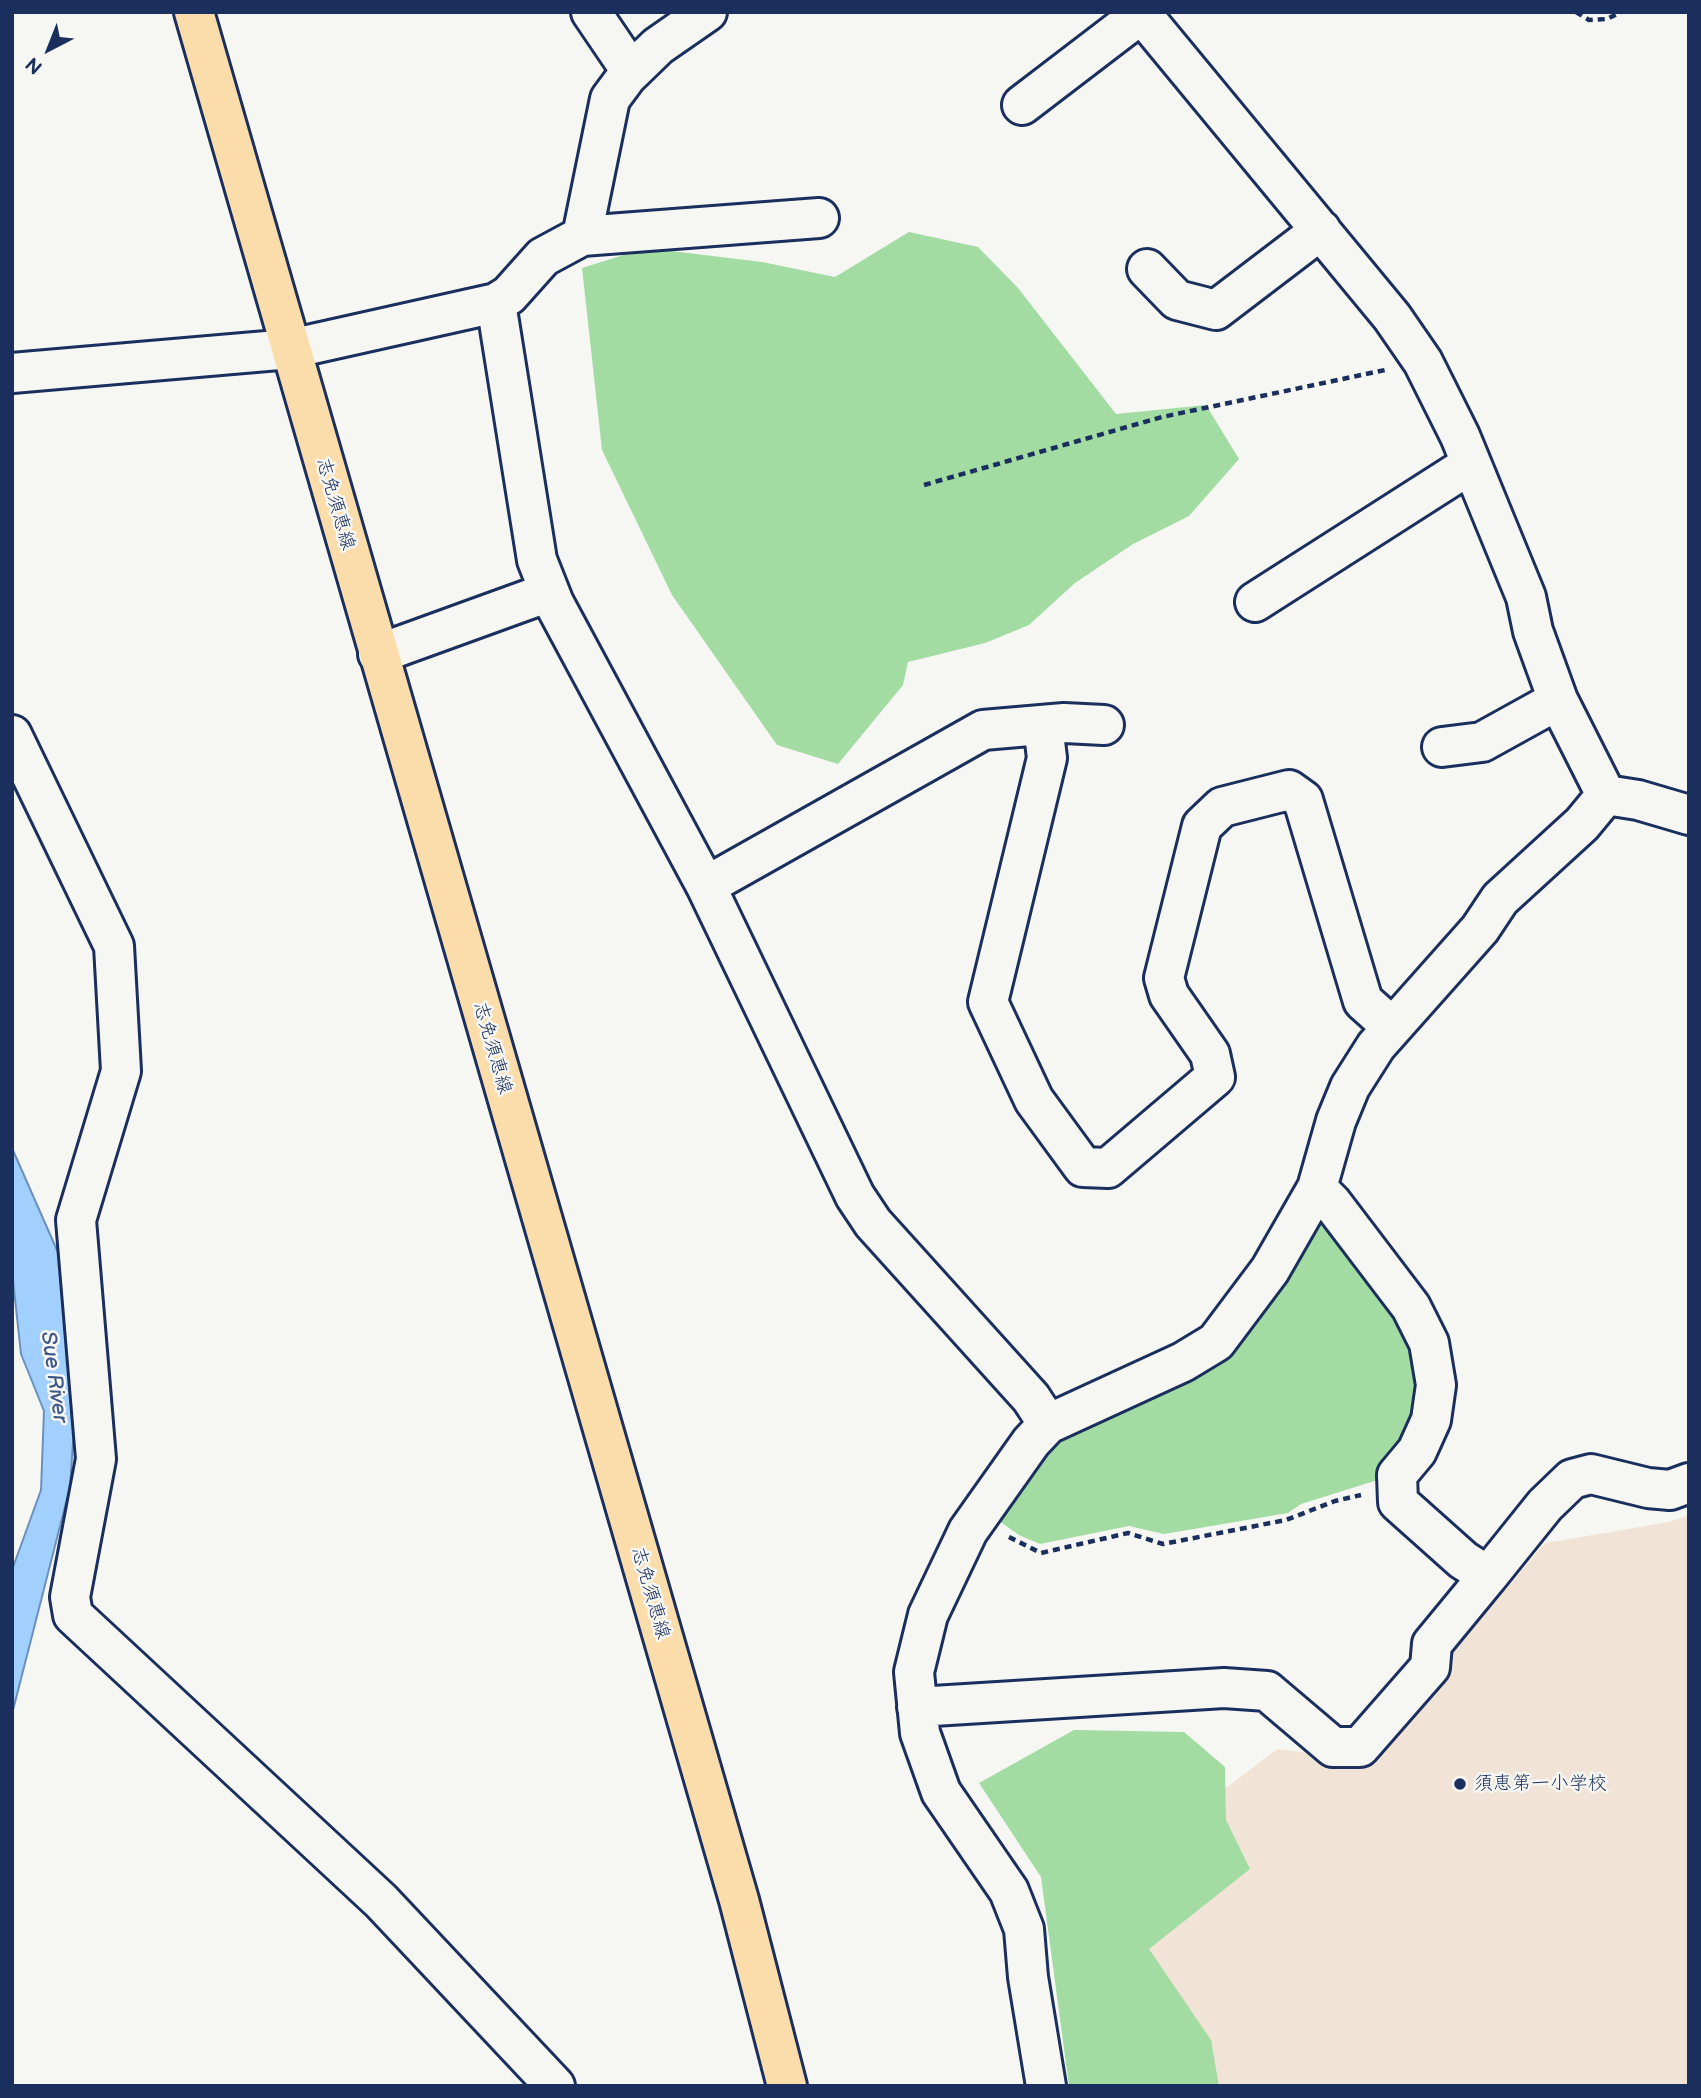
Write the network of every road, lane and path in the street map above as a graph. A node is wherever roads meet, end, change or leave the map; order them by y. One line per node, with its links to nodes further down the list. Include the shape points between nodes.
1 (194, 12): 14 (main road, 志免須恵線)
2 (591, 12): 7 (street)
3 (707, 12): 7 (street)
4 (1576, 12): 5 (path, via 1589,19 1607,19)
5 (1621, 12)
6 (1140, 13): 8 (street); 10 (street)
7 (631, 71): 11 (street, via 610,99)
8 (1022, 105)
9 (819, 218): 11 (street)
10 (1321, 230): 12 (street, via 1216,310 1177,300); 15 (street)
11 (582, 236): 13 (street, via 543,257)
12 (1147, 269)
13 (496, 303): 14 (street); 19 (street, via 537,560)
14 (290, 349): 16 (street); 21 (main road, 志免須恵線)
15 (1423, 362): 17 (street); 18 (path, via 1162,417)
16 (12, 373)
17 (1471, 464): 20 (street); 22 (street, via 1526,597 1533,631)
18 (924, 485)
19 (549, 592): 21 (street); 29 (street)
20 (1255, 602)
21 (378, 654): 39 (main road, 志免須恵線, via 739,1900)
22 (1559, 700): 26 (street, via 1482,742); 27 (street)
23 (1043, 725): 24 (street); 29 (street, via 983,730); 30 (street, via 1047,758 988,1002 1034,1100 1083,1167 1108,1168 1215,1077 1210,1054 1169,995 1164,978 1202,826 1222,807 1289,790 1303,800 1363,1001)
24 (1104, 725)
25 (12, 735): 38 (street, via 114,946 121,1071 76,1220 96,1459 70,1597 73,1615 381,1901)
26 (1442, 747)
27 (1606, 795): 28 (street); 30 (street, via 1582,824 1500,899)
28 (1689, 815)
29 (706, 886): 32 (street, via 855,1196 873,1223 1031,1398)
30 (1392, 1027): 31 (street, via 1350,1087)
31 (1317, 1188): 32 (street, via 1270,1270 1216,1342); 33 (street, via 1411,1307 1429,1343 1436,1385 1431,1420 1418,1451)
32 (1048, 1424): 35 (street)
33 (1397, 1475): 35 (path, via 1377,1491 1286,1520 1163,1544 1128,1533 1041,1553); 36 (street, via 1398,1502 1463,1560)
34 (1689, 1483): 36 (street, via 1670,1490 1591,1474 1572,1479 1545,1504)
35 (976, 1518): 37 (street, via 928,1615 914,1672)
36 (1488, 1576): 37 (street, via 1432,1644 1430,1667 1360,1747 1333,1746 1267,1691 1224,1688)
37 (917, 1707): 40 (street, via 920,1733 941,1791 1009,1891 1024,1929)
38 (548, 2083)
39 (787, 2086)
40 (1046, 2086)

